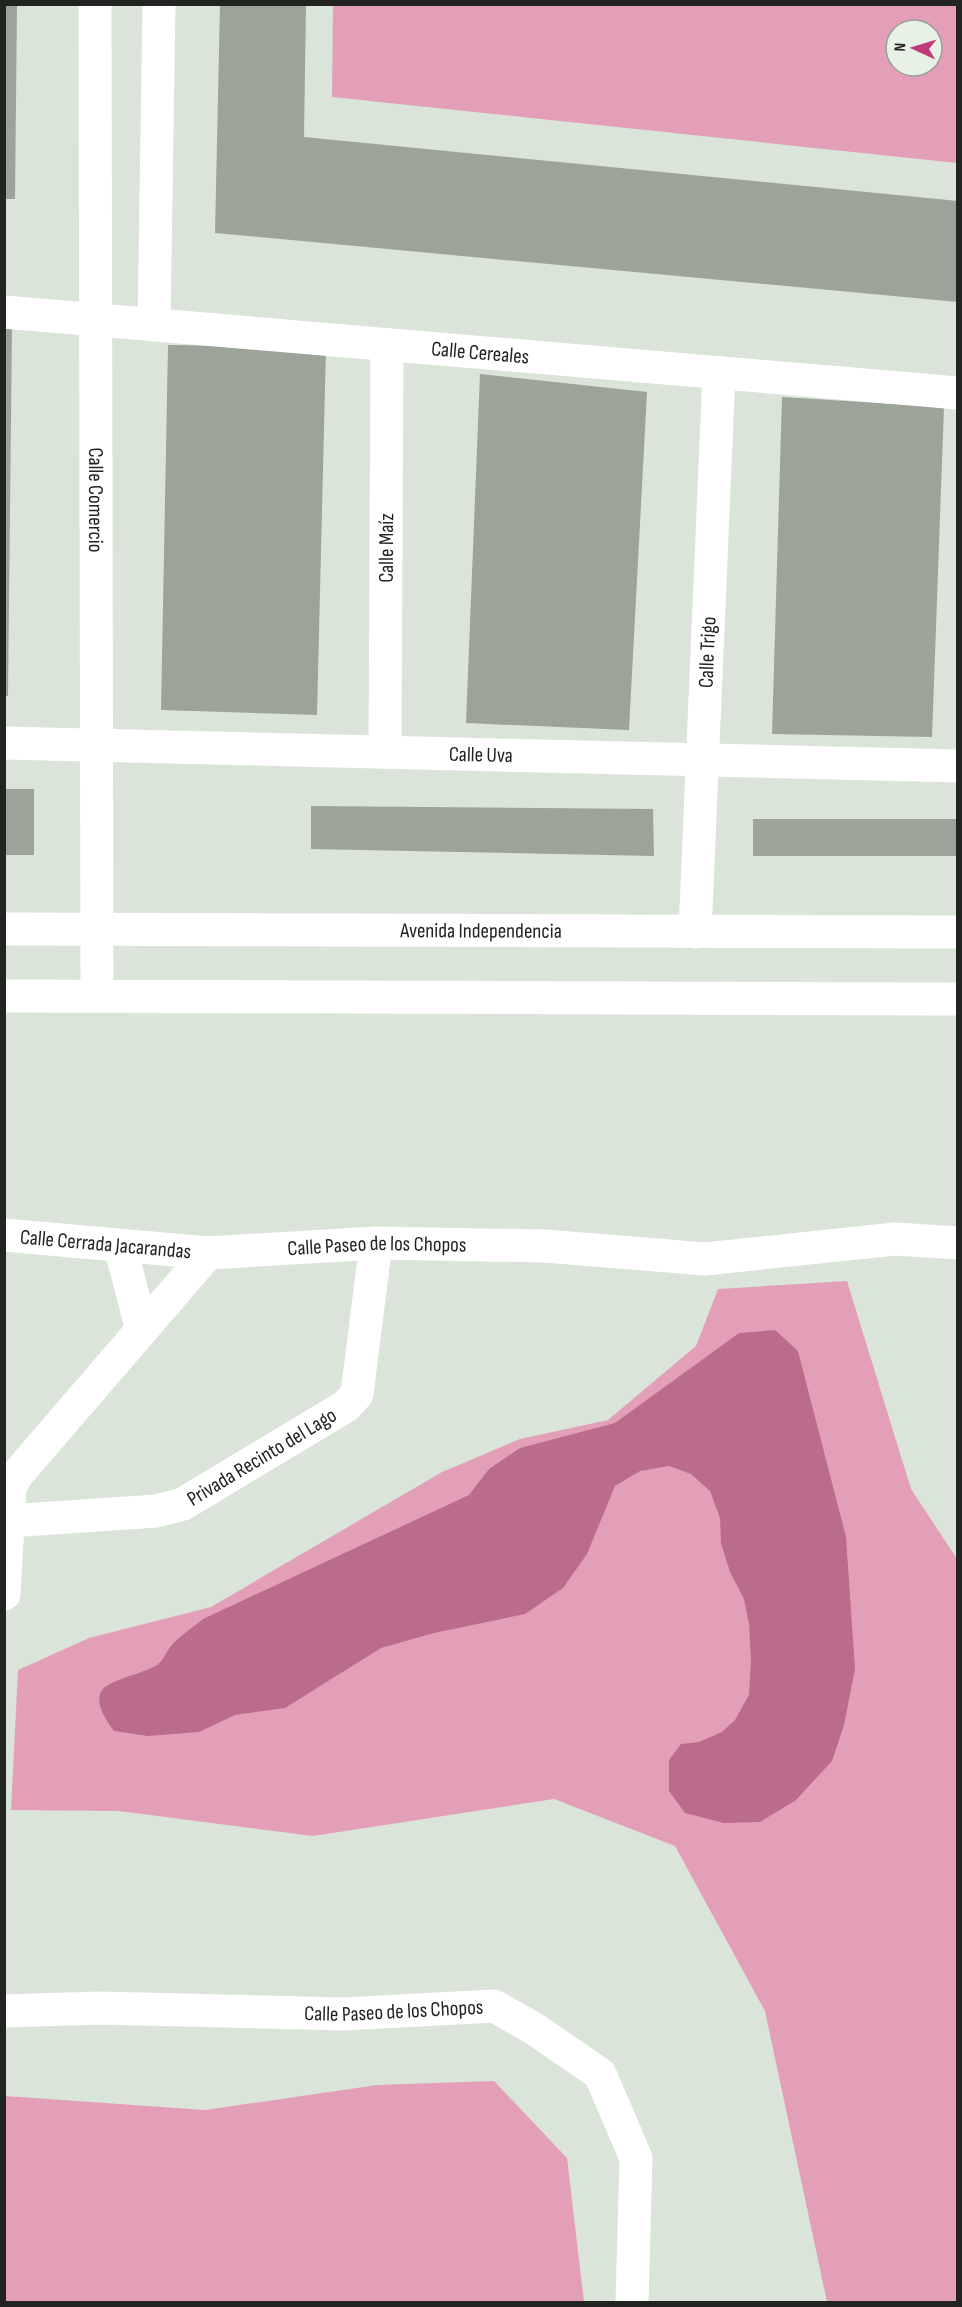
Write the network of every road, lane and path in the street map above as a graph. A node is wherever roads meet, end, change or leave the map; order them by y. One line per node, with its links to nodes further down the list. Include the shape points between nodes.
1 (95, 4): 4 (street, Calle Comercio)
2 (159, 4): 5 (street)
3 (4, 312): 4 (street, Calle Cereales)
4 (96, 320): 5 (street, Calle Cereales); 10 (street, Calle Comercio)
5 (154, 325): 6 (street, Calle Cereales)
6 (387, 345): 7 (street, Calle Cereales); 11 (street, Calle Maíz)
7 (719, 373): 8 (street, Calle Cereales); 12 (street, Calle Trigo)
8 (957, 393)
9 (4, 743): 10 (street, Calle Uva)
10 (98, 745): 11 (street, Calle Uva); 14 (street, Calle Comercio)
11 (385, 752): 12 (street, Calle Uva)
12 (701, 760): 13 (street, Calle Uva); 16 (street, Calle Trigo)
13 (957, 766)
14 (98, 929): 15 (street, Avenida Independencia); 16 (street, Avenida Independencia); 18 (street, Calle Comercio)
15 (4, 930)
16 (695, 932): 17 (street, Avenida Independencia)
17 (957, 932)
18 (97, 995): 19 (street); 20 (street)
19 (4, 996)
20 (957, 999)
21 (4, 1235): 24 (street, Calle Cerrada Jacarandas)
22 (376, 1243): 23 (street, Calle Paseo de los Chopos, via 546,1246 705,1259 895,1239); 25 (street, Calle Paseo de los Chopos); 27 (street, Privada Recinto del Lago, via 357,1394 346,1406 183,1504 156,1511)
23 (957, 1243)
24 (120, 1246): 25 (street, Calle Cerrada Jacarandas); 26 (street)
25 (208, 1253): 26 (street)
26 (142, 1330): 27 (street, via 16,1476 10,1488)
27 (9, 1521): 28 (street)
28 (4, 1594)
29 (4, 2012): 30 (street, Calle Paseo de los Chopos, via 100,2008 344,2014 494,2006 600,2074 636,2158)
30 (632, 2302)

